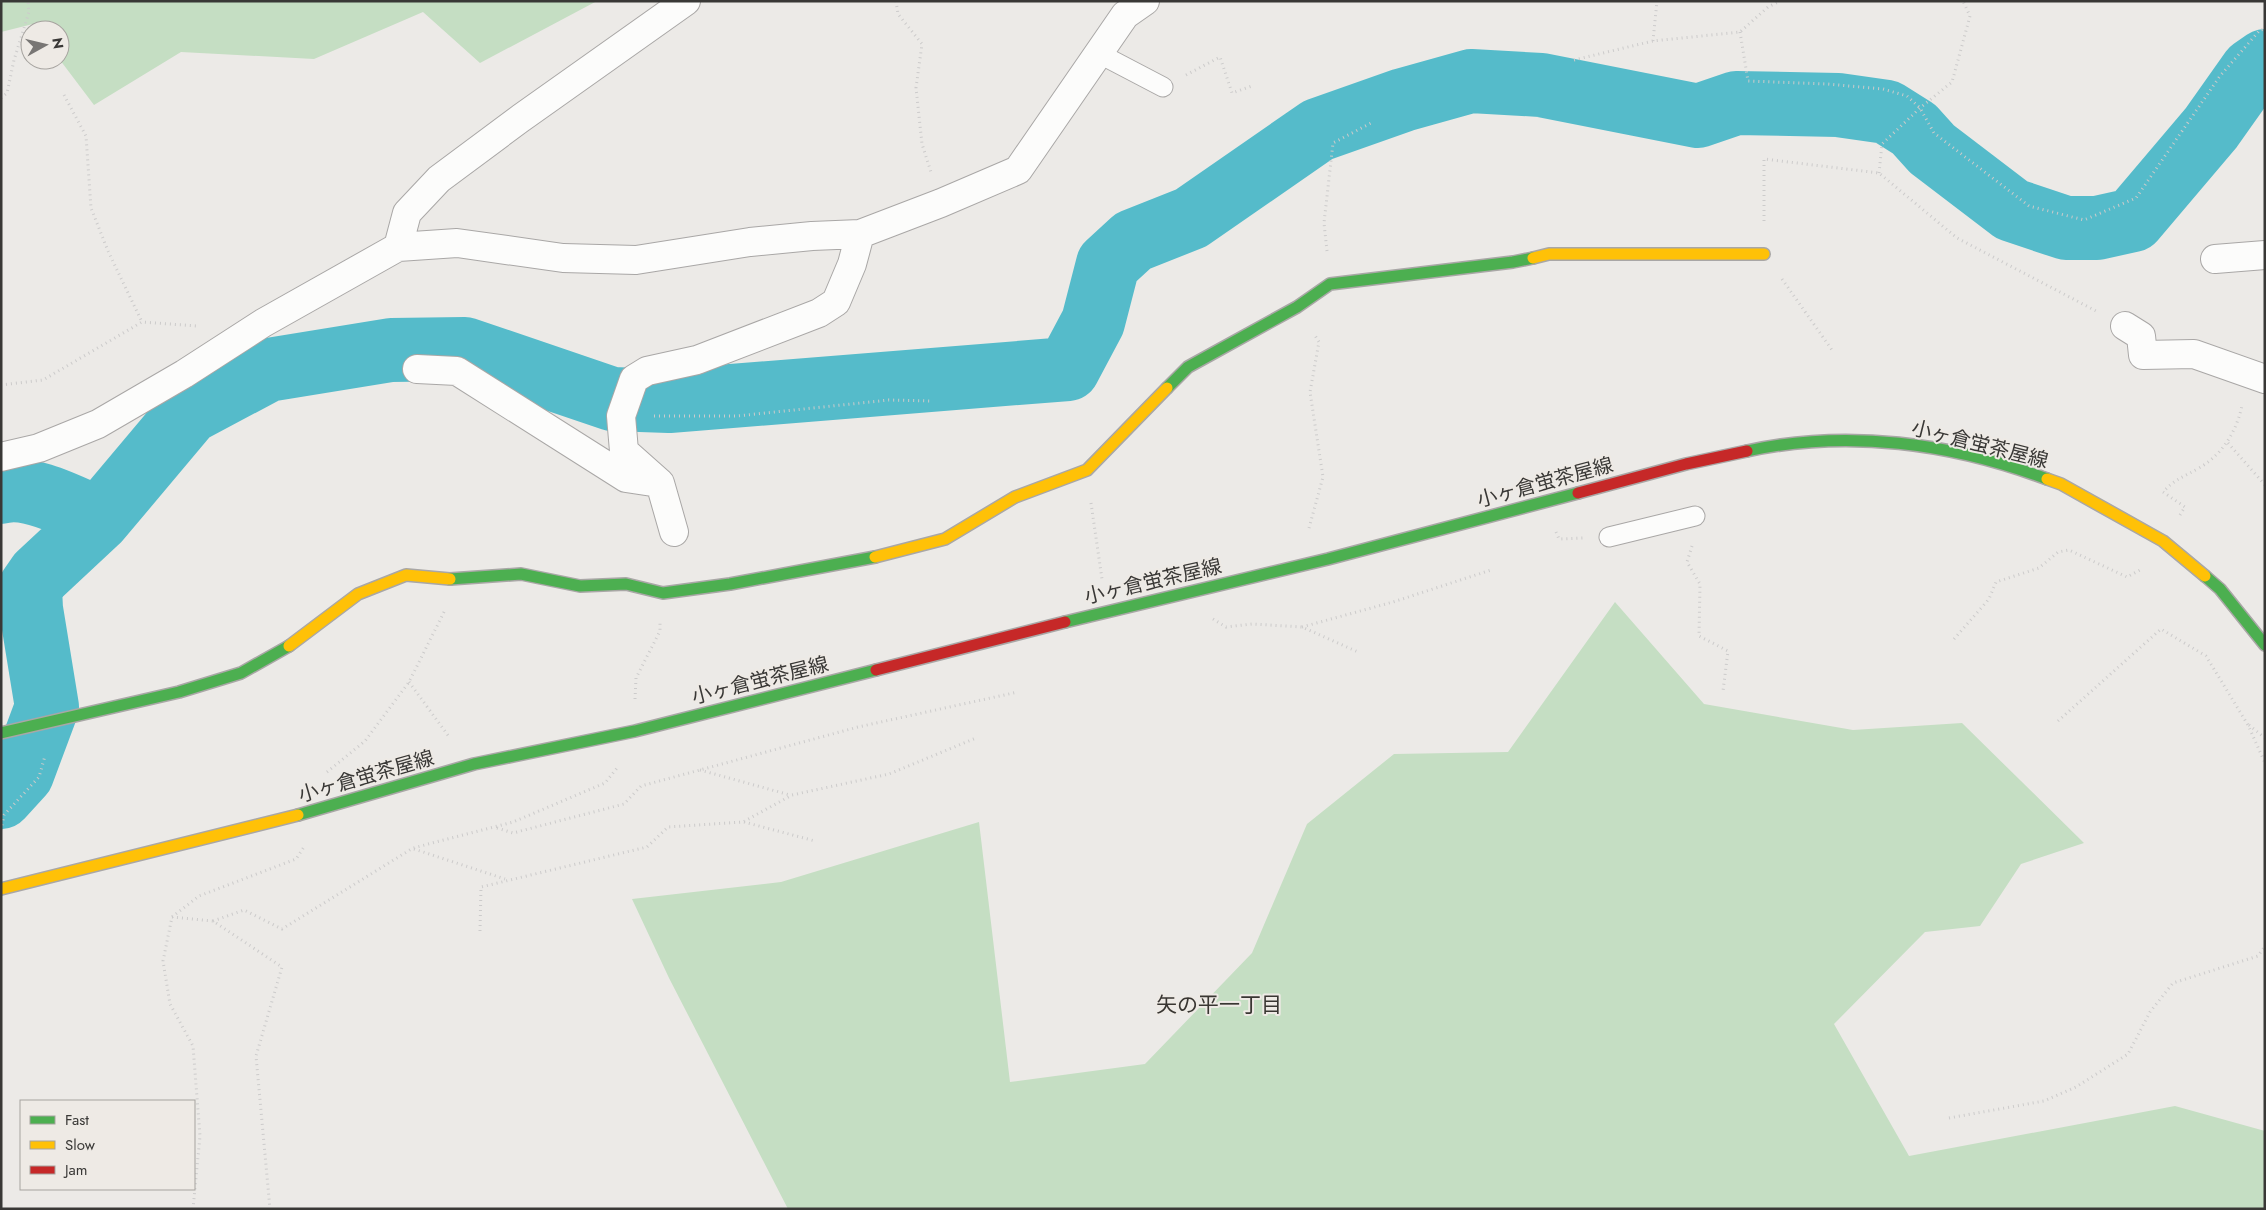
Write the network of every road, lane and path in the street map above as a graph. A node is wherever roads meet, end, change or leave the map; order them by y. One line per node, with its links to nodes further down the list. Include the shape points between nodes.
1 (28, 1): 16 (path, via 29,12 7,93)
2 (686, 1): 22 (street, via 440,179 407,213)
3 (896, 1): 20 (path, via 898,14 922,44 916,88 922,144)
4 (1145, 1): 11 (street, via 1125,15)
5 (1657, 1): 10 (path)
6 (1780, 1): 9 (path, via 1768,7)
7 (1963, 1): 17 (path, via 1970,16 1952,82)
8 (2265, 29): 17 (path, via 2260,30 2220,76 2136,198 2084,220 2029,206 1934,133)
9 (1740, 32): 10 (path); 17 (path, via 1748,81 1883,89 1907,96)
10 (1653, 41): 12 (path)
11 (1098, 54): 14 (lane); 20 (street, via 1018,170)
12 (1574, 60)
13 (1252, 86): 14 (path, via 1232,93 1220,57)
14 (1163, 87)
15 (64, 95): 32 (path, via 86,136 90,208 142,322 43,380)
16 (1, 98)
17 (1920, 108): 19 (path, via 1882,144)
18 (1371, 123): 26 (path, via 1333,143 1324,223)
19 (1879, 173): 23 (path, via 1764,159); 28 (path, via 1957,238)
20 (941, 204): 21 (street)
21 (860, 234): 22 (street, via 750,242 636,260 563,258 457,243); 34 (street, via 836,302 819,313 697,360 647,371 634,379)
22 (398, 247): 36 (street, via 263,323 98,424 39,448)
23 (1764, 254): 26 (street, via 1549,254 1513,262); 29 (path)
24 (2265, 255): 25 (street)
25 (2215, 259)
26 (1330, 284): 27 (street)
27 (1297, 307): 37 (street, via 1188,367); 42 (path, via 1319,342 1310,392 1323,477)
28 (2125, 326): 31 (street, via 2141,336 2143,355 2194,354)
29 (1832, 350)
30 (416, 369): 38 (street, via 457,371 626,478)
31 (2257, 376): 35 (path)
32 (1, 385)
33 (930, 401): 34 (path, via 889,400 737,416)
34 (621, 416): 38 (street, via 624,450)
35 (2228, 443): 39 (path); 41 (path, via 2201,468 2174,480 2164,492 2185,507)
36 (1, 457)
37 (1086, 470): 48 (path); 49 (street, via 1015,497 945,539 804,571)
38 (660, 483): 43 (street)
39 (2265, 485)
40 (1695, 516): 44 (lane); 56 (path, via 1699,525 1687,562 1700,584 1699,636 1728,651)
41 (2176, 522)
42 (1309, 528)
43 (674, 532)
44 (1609, 537)
45 (1492, 570): 51 (path)
46 (2140, 570): 52 (path, via 2127,577 2069,550 2058,552 2039,568 1996,582 1989,599)
47 (456, 578): 49 (street, via 521,574 580,586 626,584); 55 (path, via 450,599); 60 (street, via 406,575 358,594 290,645 241,673 179,692)
48 (1103, 582)
49 (663, 593): 58 (path, via 660,631 636,678)
50 (1208, 616): 51 (path, via 1226,627 1252,624)
51 (1302, 627): 54 (path)
52 (1954, 639)
53 (2265, 645): 78 (street, 小ヶ倉蛍茶屋線, via 2220,589 2163,541 2061,484 2021,469 1930,447 1827,440 1759,448 1686,464 1337,556 1110,610 635,731 474,764 308,813)
54 (1358, 652)
55 (409, 682): 65 (path); 69 (path, via 365,741)
56 (1723, 691)
57 (1018, 692): 68 (path, via 858,727)
58 (635, 699)
59 (2058, 721): 61 (path, via 2162,629 2206,656)
60 (50, 723): 62 (street); 73 (path, via 39,777 4,815)
61 (2248, 725): 64 (path); 66 (path)
62 (1, 733)
63 (976, 738): 70 (path, via 889,774)
64 (2265, 738)
65 (453, 743)
66 (2265, 763)
67 (620, 764): 72 (path, via 605,783)
68 (699, 770): 70 (path); 72 (path, via 641,786 624,804 512,834)
69 (324, 774)
70 (792, 795): 71 (path)
71 (743, 822): 74 (path); 77 (path, via 668,827 647,846)
72 (497, 828): 76 (path)
73 (1, 830)
74 (815, 841)
75 (305, 845): 79 (path, via 296,859 199,896)
76 (413, 848): 77 (path); 80 (path, via 282,929 244,910)
77 (506, 879): 81 (path, via 481,887)
78 (1, 889)
79 (172, 917): 80 (path); 84 (path, via 163,962 170,1004 193,1046 200,1136)
80 (213, 921): 87 (path, via 282,967 256,1056)
81 (480, 931)
82 (2265, 946): 83 (path, via 2258,956 2173,983 2150,1012 2128,1054 2076,1086 2044,1102)
83 (1949, 1118)
84 (195, 1188)
85 (195, 1190): 86 (path)
86 (193, 1209)
87 (270, 1209)

